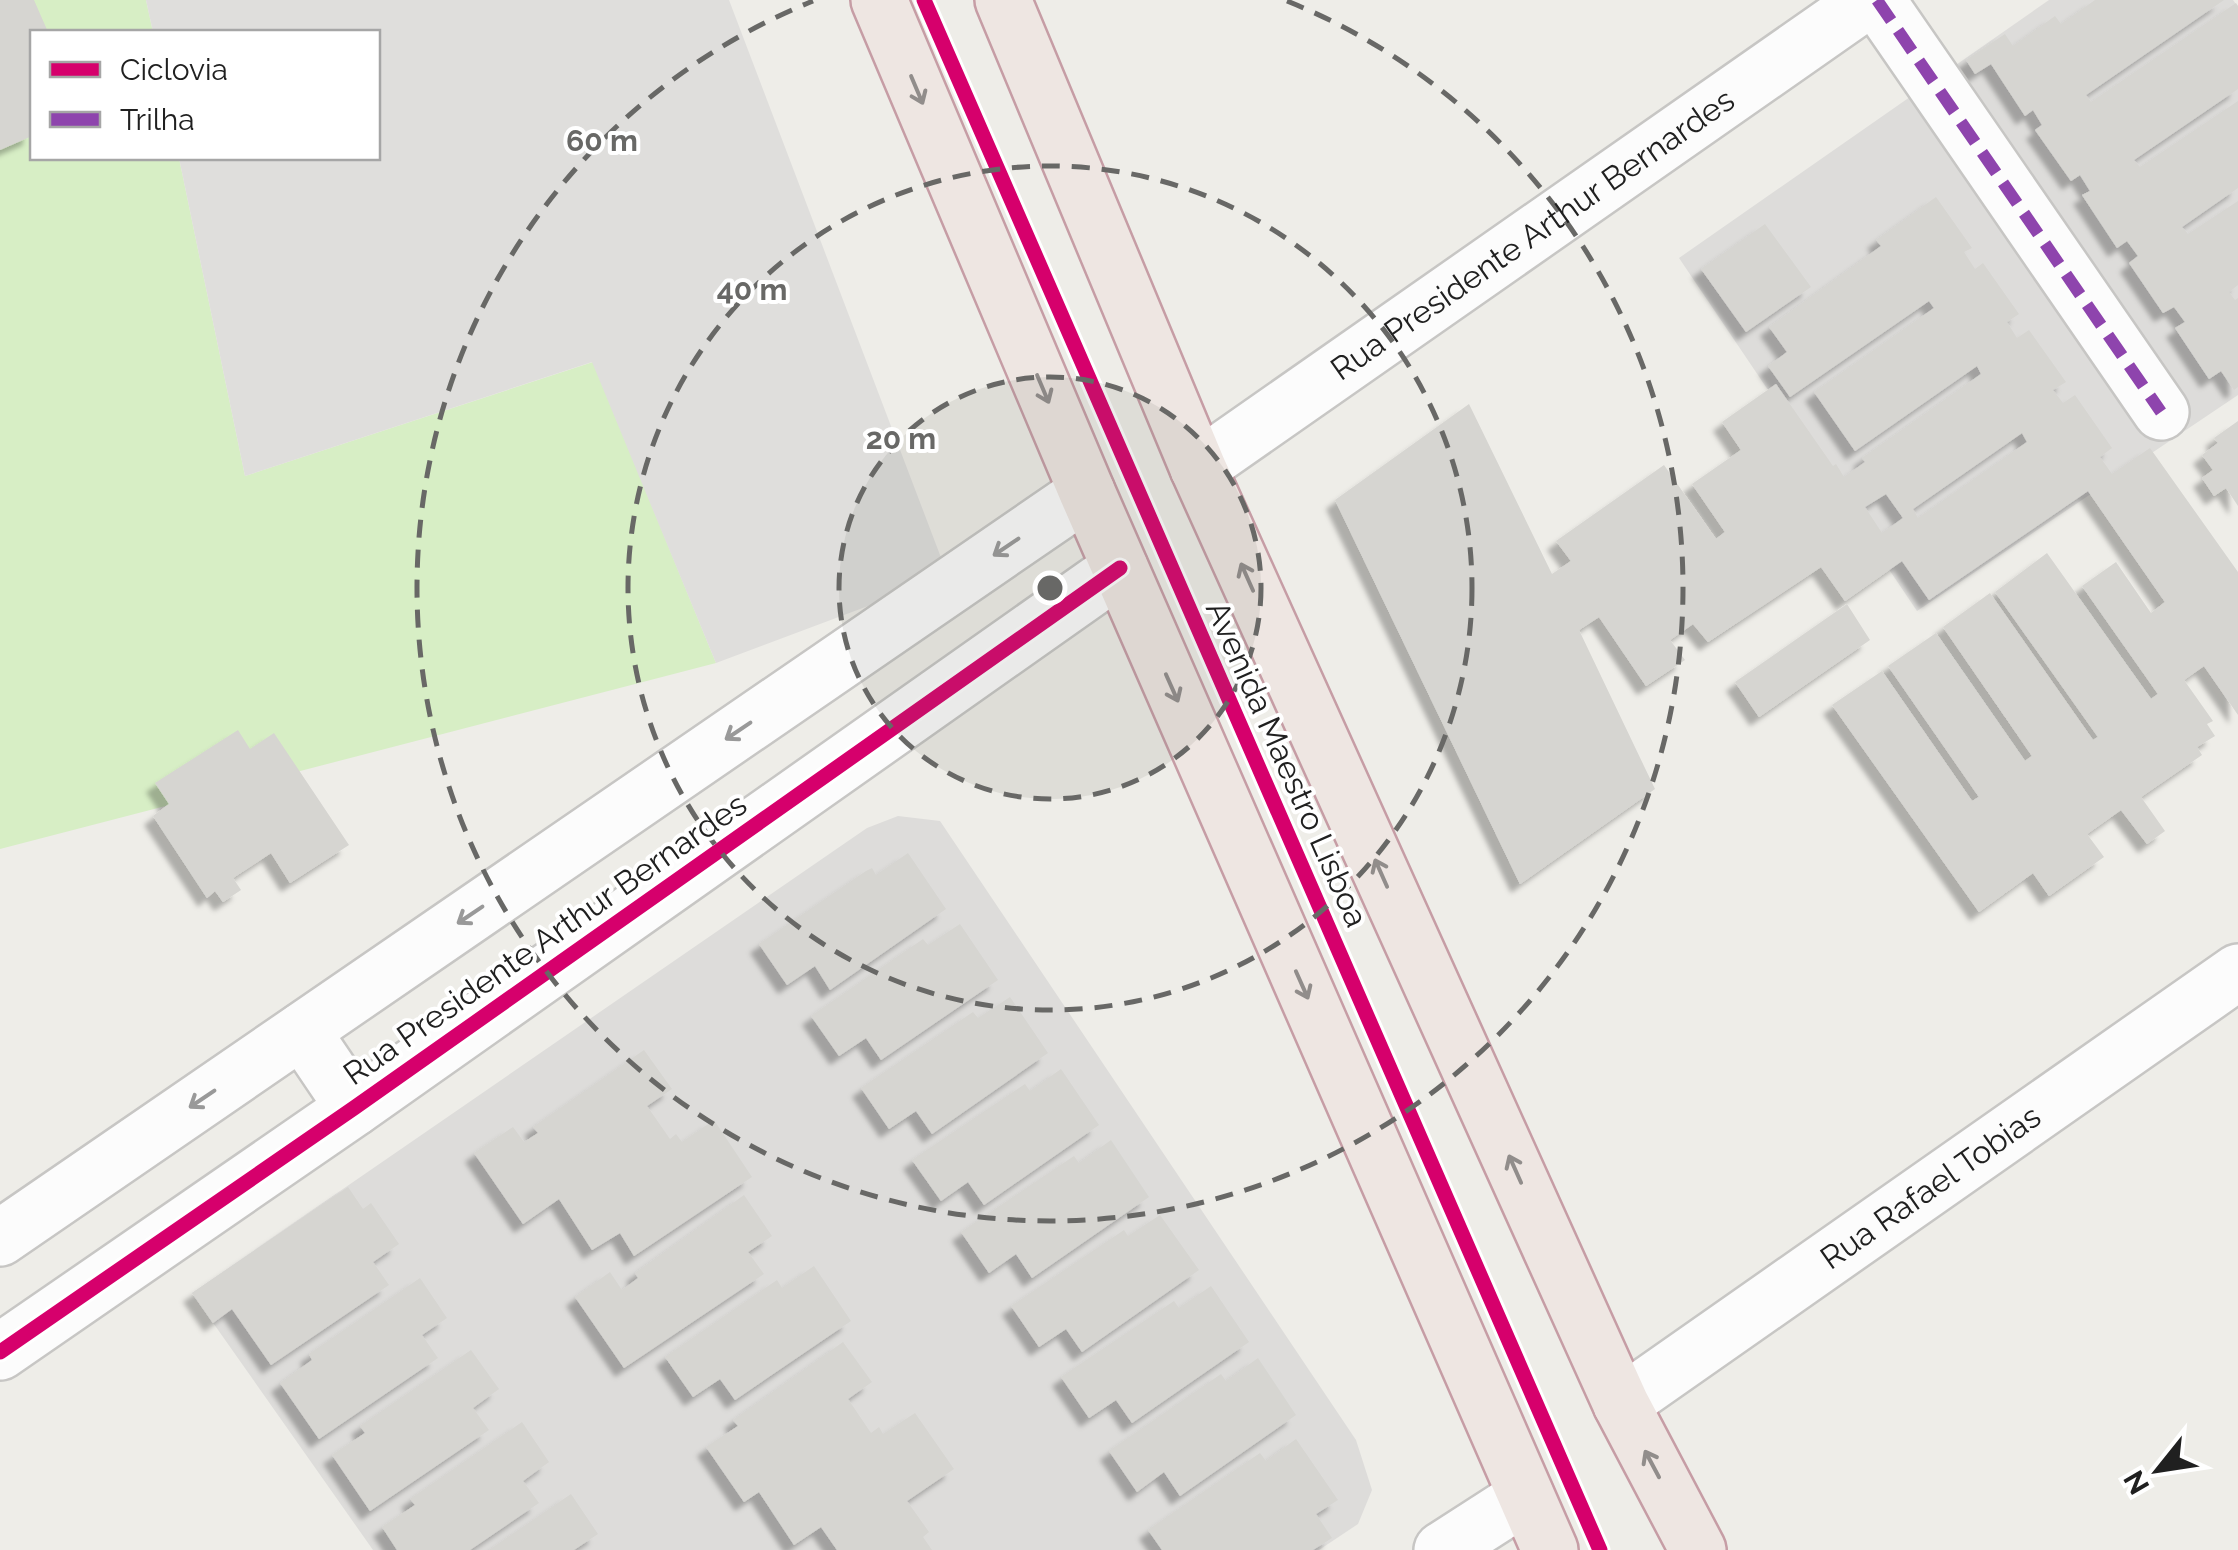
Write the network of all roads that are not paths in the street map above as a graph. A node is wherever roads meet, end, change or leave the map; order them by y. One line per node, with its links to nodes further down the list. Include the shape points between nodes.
1 (879, 0): 7 (highway, one-way to 7)
2 (1003, 0): 6 (highway, Avenida Maestro Lisboa)
3 (1868, 0): 6 (street, Rua Presidente Arthur Bernardes)
4 (1876, 0): 5 (street)
5 (2161, 412)
6 (1198, 468): 14 (highway, Avenida Maestro Lisboa, one-way to 6)
7 (1087, 492): 8 (highway); 10 (street, Rua Presidente Arthur Bernardes, one-way to 10)
8 (1120, 568): 11 (street, Rua Presidente Arthur Bernardes); 15 (highway, one-way to 15)
9 (2238, 972): 14 (street, Rua Rafael Tobias)
10 (302, 1030): 11 (street); 12 (street, Rua Presidente Arthur Bernardes, one-way to 12)
11 (354, 1108): 13 (street, Rua Presidente Arthur Bernardes)
12 (0, 1238)
13 (0, 1352)
14 (1621, 1404): 18 (highway, Avenida Maestro Lisboa, one-way to 14)
15 (1526, 1496): 16 (street); 17 (highway)
16 (1442, 1550)
17 (1550, 1550)
18 (1698, 1550)

